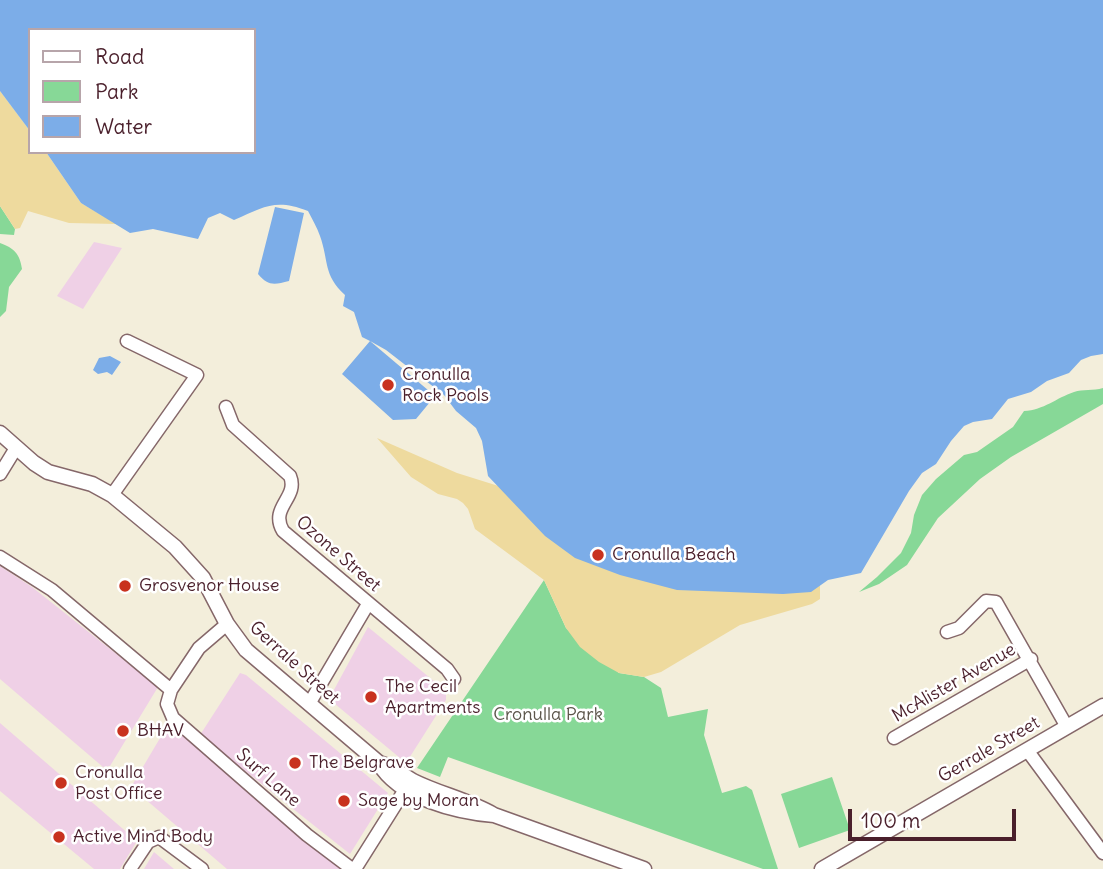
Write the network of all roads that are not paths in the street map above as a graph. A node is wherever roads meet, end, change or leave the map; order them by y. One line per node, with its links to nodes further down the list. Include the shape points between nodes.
1 (127, 341): 6 (street, via 197,375)
2 (226, 407): 8 (street, Ozone Street, via 233,425 290,476 291,491 278,515 283,531)
3 (0, 433): 4 (street, Gerrale Street)
4 (16, 448): 5 (street); 6 (street, Gerrale Street, via 48,472 92,484)
5 (0, 474)
6 (112, 495): 9 (street, Gerrale Street, via 195,567)
7 (0, 557): 13 (street, via 51,590)
8 (368, 604): 12 (street, Ozone Street); 14 (street)
9 (227, 624): 13 (street, via 199,648); 14 (street, Gerrale Street, via 252,656)
10 (947, 632): 11 (street, via 959,628 982,603 993,600)
11 (1031, 659): 16 (street); 17 (street, McAlister Avenue)
12 (454, 678)
13 (171, 690): 23 (street, Surf Lane, via 167,708 173,718 307,835)
14 (309, 704): 19 (street, Gerrale Street, via 379,763 386,775)
15 (1103, 706): 16 (street, Gerrale Street)
16 (1067, 727): 18 (street, Gerrale Street)
17 (894, 738)
18 (1027, 750): 20 (street); 25 (street, Gerrale Street)
19 (408, 785): 23 (street); 24 (street, Gerrale Street, via 460,810 494,815)
20 (1103, 853)
21 (130, 869): 22 (street, via 155,837)
22 (202, 869)
23 (354, 869)
24 (644, 869)
25 (821, 869)

